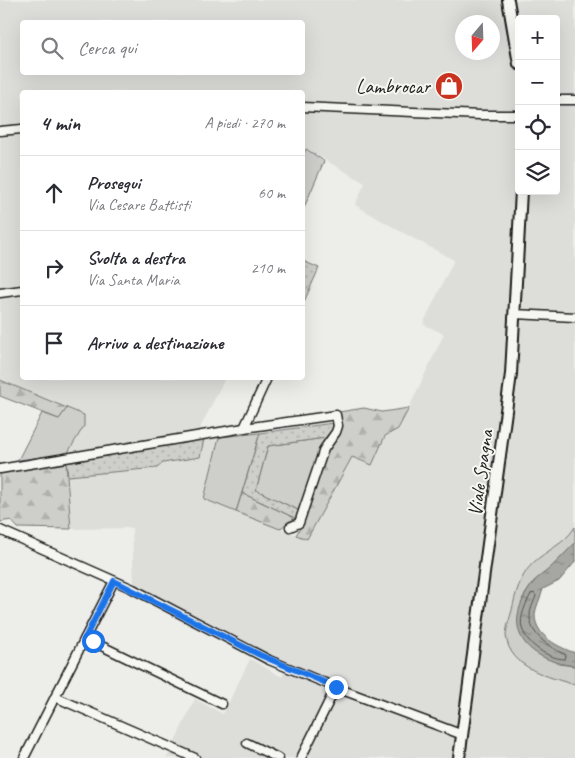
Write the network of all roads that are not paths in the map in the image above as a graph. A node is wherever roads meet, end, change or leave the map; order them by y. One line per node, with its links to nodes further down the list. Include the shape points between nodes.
1 (508, 0): 2 (street)
2 (518, 60)
3 (560, 100): 4 (street)
4 (575, 100)
5 (305, 106): 6 (street)
6 (515, 116)
7 (20, 129): 8 (street)
8 (0, 131)
9 (521, 195): 12 (street, Viale Spagna)
10 (20, 290): 11 (street)
11 (0, 293)
12 (514, 314): 13 (street); 24 (street, Viale Spagna, via 510,374)
13 (575, 317)
14 (266, 380): 15 (street)
15 (244, 428): 16 (street); 17 (street, via 336,415 336,432 324,449 299,523)
16 (0, 468)
17 (290, 527)
18 (0, 530): 19 (street)
19 (114, 581): 20 (street); 21 (street, via 264,657)
20 (85, 638): 22 (street); 23 (street)
21 (336, 687): 24 (street); 29 (street)
22 (55, 697): 26 (street); 27 (street)
23 (222, 704)
24 (463, 735): 30 (street, Viale Spagna)
25 (247, 743): 28 (street)
26 (24, 758)
27 (196, 758)
28 (278, 758)
29 (301, 758)
30 (459, 758)

